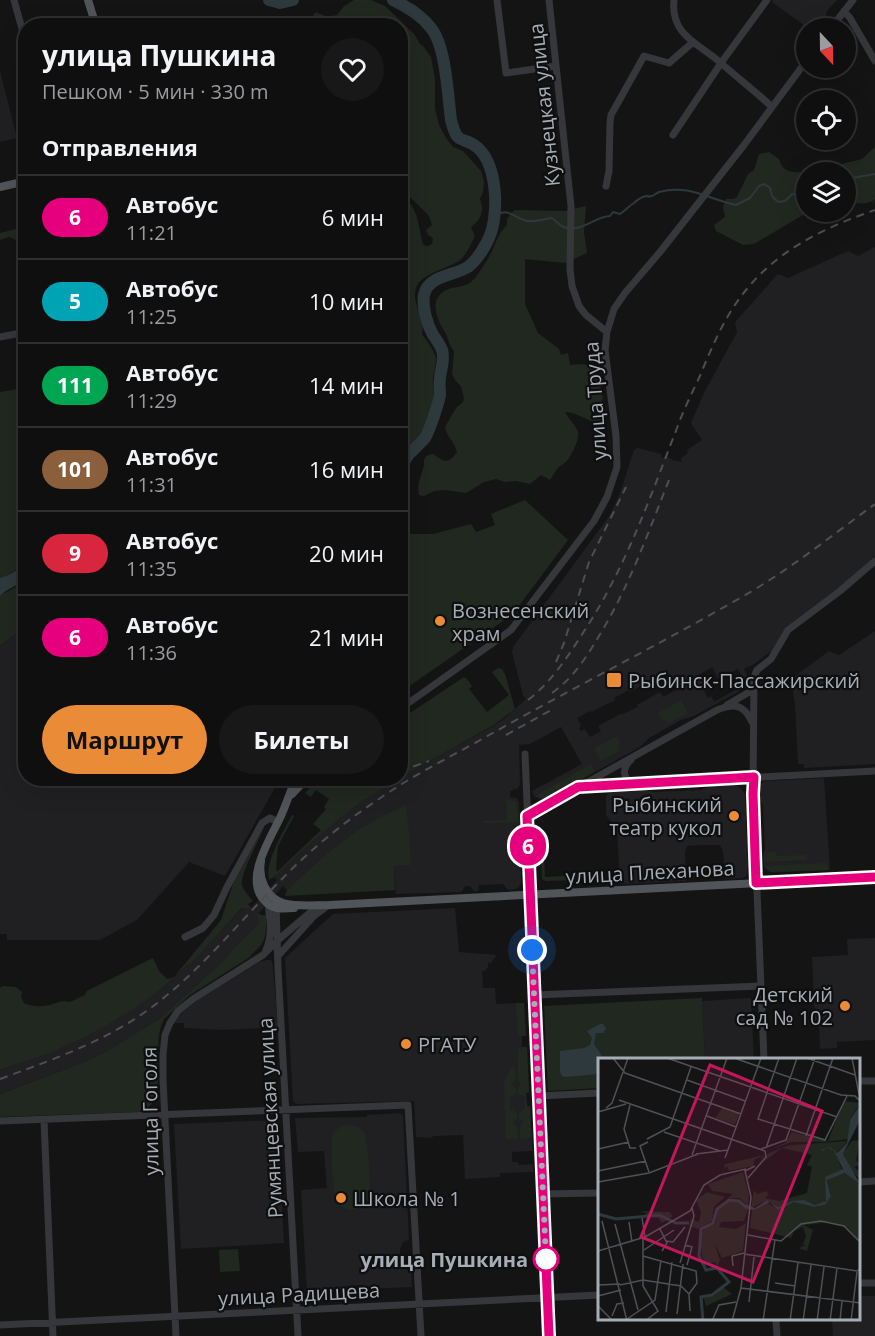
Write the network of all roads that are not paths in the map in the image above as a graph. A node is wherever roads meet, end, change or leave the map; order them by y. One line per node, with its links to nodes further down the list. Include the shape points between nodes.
1 (14, 0): 9 (street)
2 (88, 0): 10 (main road)
3 (497, 0): 15 (street, via 506,73)
4 (549, 0): 15 (street, Кузнецкая улица)
5 (674, 0): 12 (street, via 682,33)
6 (767, 0): 14 (street)
7 (853, 0): 8 (street)
8 (844, 11): 11 (street); 13 (street)
9 (19, 18)
10 (94, 18)
11 (839, 18)
12 (692, 43): 14 (street); 20 (street, via 669,63 644,56 611,115)
13 (875, 61)
14 (721, 63): 17 (street); 18 (street)
15 (556, 66): 22 (street, Кузнецкая улица, via 572,206 572,286 579,306)
16 (796, 75): 17 (street, улица Труда)
17 (772, 107): 22 (street, улица Труда, via 618,302)
18 (673, 135)
19 (18, 183): 21 (main road)
20 (606, 186)
21 (0, 187)
22 (607, 332): 27 (street, улица Труда, via 606,360 617,449 617,466 607,497 594,521 511,630)
23 (18, 334): 24 (street)
24 (0, 337)
25 (875, 561): 26 (street, via 788,630 771,659 756,672)
26 (754, 682): 28 (street, via 751,691); 29 (street)
27 (408, 702)
28 (717, 710): 29 (street, via 730,705 739,707 747,712); 31 (street)
29 (753, 725): 33 (street)
30 (525, 754): 39 (street)
31 (637, 755): 34 (street, via 624,772); 37 (street)
32 (875, 771): 33 (street)
33 (754, 777): 34 (street); 42 (street)
34 (633, 784): 37 (street)
35 (293, 786): 38 (main road)
36 (300, 786): 38 (main road)
37 (578, 787): 39 (street)
38 (290, 797): 40 (main road)
39 (527, 816): 43 (street)
40 (278, 822): 44 (main road, via 256,874 260,895); 47 (street, via 264,820 214,915 202,928)
41 (875, 877): 42 (main road, улица Плеханова)
42 (756, 883): 43 (main road, улица Плеханова); 51 (street)
43 (530, 894): 45 (main road, улица Плеханова); 52 (street)
44 (273, 904): 46 (main road, улица Плеханова); 48 (street, Румянцевская улица); 49 (street)
45 (330, 904): 46 (main road, улица Плеханова); 50 (street)
46 (319, 905): 48 (street, улица Гоголя)
47 (185, 937)
48 (278, 940): 49 (street, улица Гоголя); 50 (street, Румянцевская улица)
49 (264, 955): 59 (street, улица Гоголя, via 193,999 170,1023 163,1055)
50 (278, 956): 58 (street, Румянцевская улица)
51 (760, 986): 52 (street); 53 (street)
52 (534, 995): 57 (street)
53 (764, 1058)
54 (875, 1081): 55 (street)
55 (860, 1082)
56 (598, 1093): 57 (street)
57 (538, 1096): 65 (street)
58 (286, 1110): 59 (street); 68 (street, via 408,1105); 69 (street, Румянцевская улица)
59 (165, 1115): 60 (street); 70 (street, улица Гоголя)
60 (44, 1120): 61 (street); 72 (street)
61 (0, 1121)
62 (875, 1181): 63 (street)
63 (860, 1182)
64 (598, 1193): 65 (street)
65 (543, 1194): 67 (street)
66 (598, 1295): 67 (street, улица Радищева)
67 (547, 1297): 68 (street, улица Радищева); 78 (street)
68 (419, 1305): 69 (street, улица Радищева); 77 (street)
69 (297, 1310): 70 (street, улица Радищева); 76 (street, Румянцевская улица)
70 (175, 1317): 72 (street, улица Радищева); 75 (street, улица Гоголя)
71 (776, 1321): 79 (street)
72 (52, 1323): 73 (street, улица Радищева); 74 (street)
73 (0, 1325)
74 (53, 1336)
75 (176, 1336)
76 (298, 1336)
77 (421, 1336)
78 (549, 1336)
79 (777, 1336)

